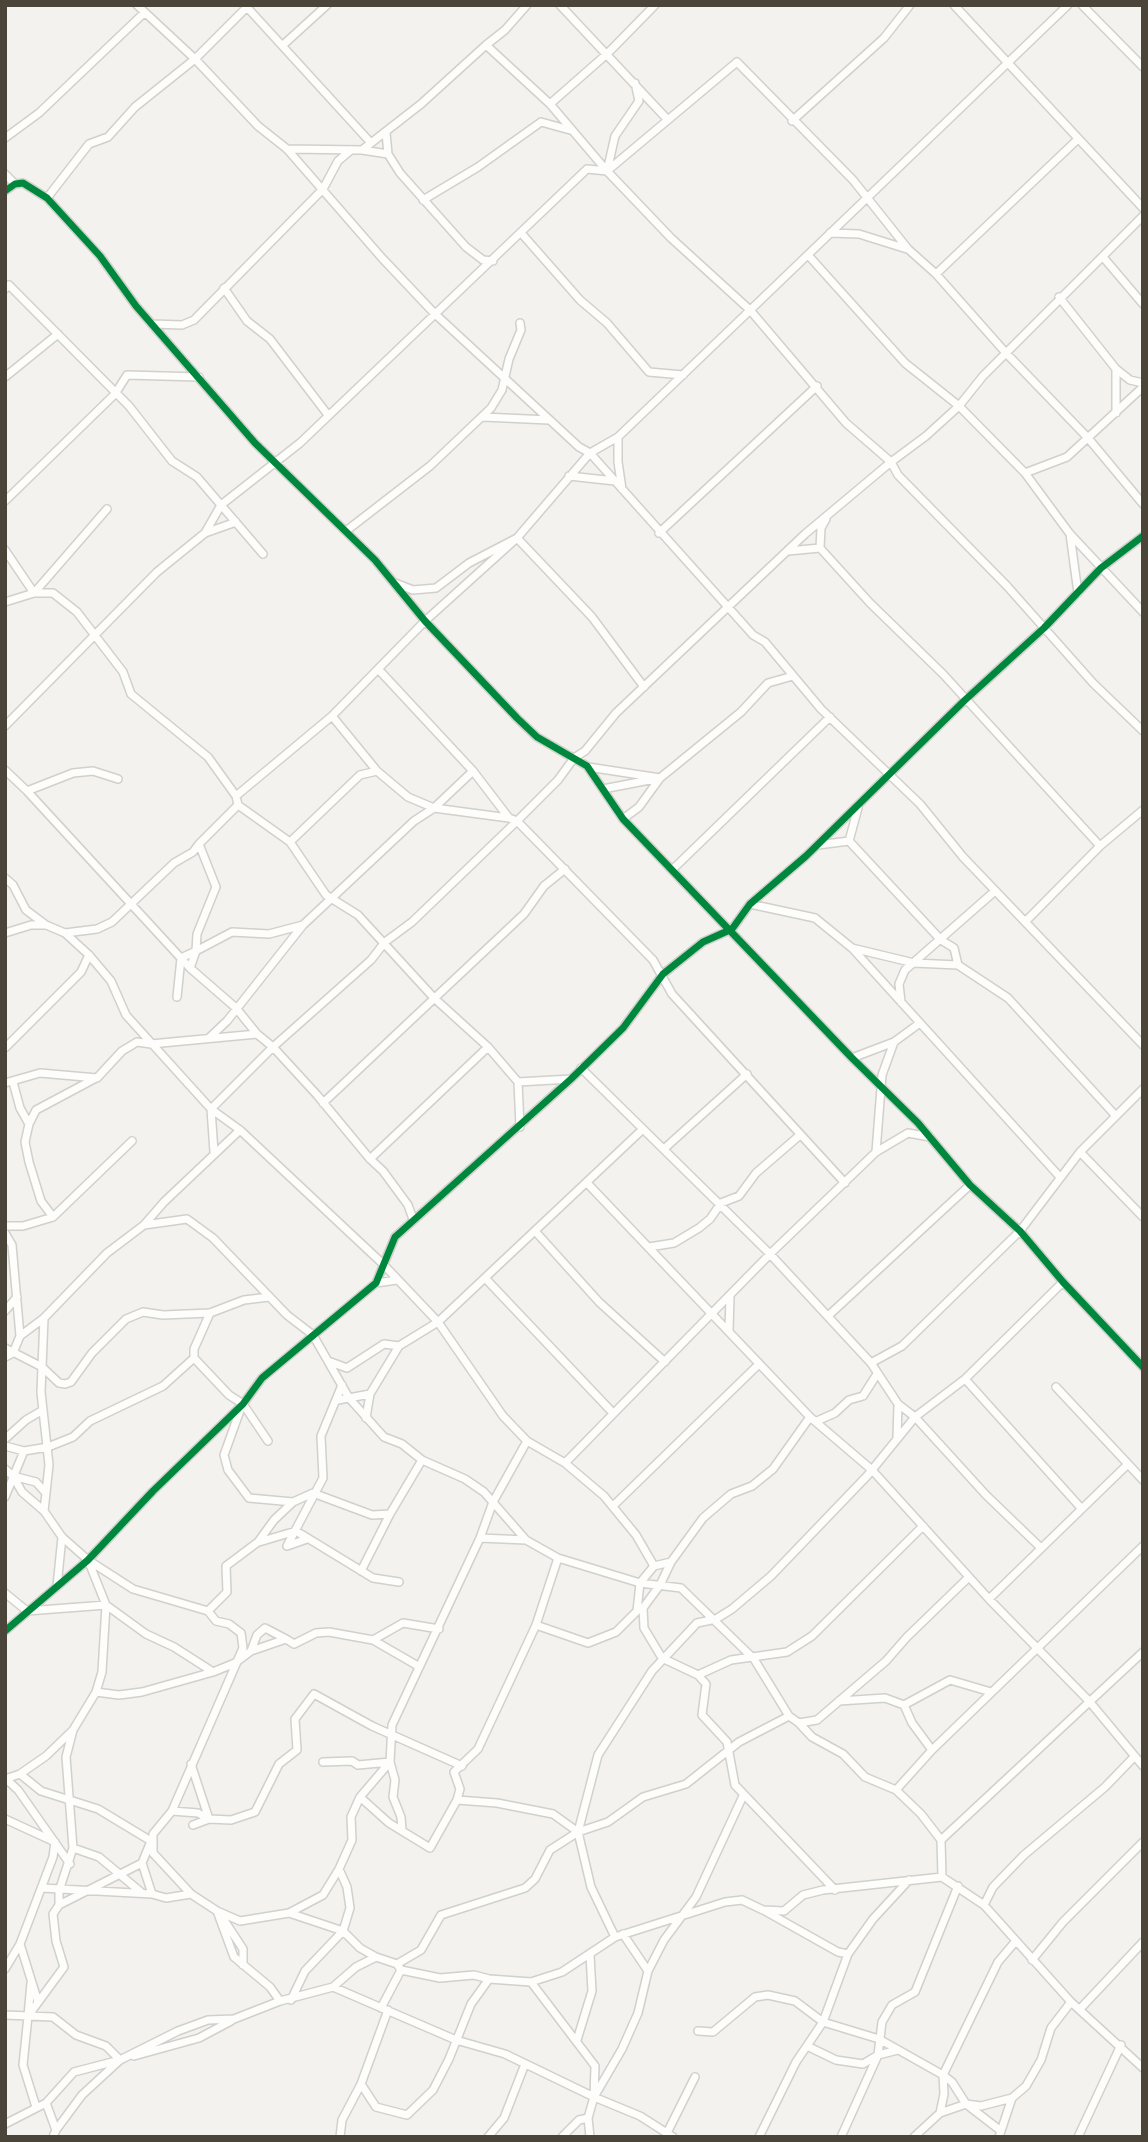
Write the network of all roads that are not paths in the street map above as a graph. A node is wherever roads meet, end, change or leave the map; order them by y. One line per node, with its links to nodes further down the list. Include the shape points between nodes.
1 (138, 5): 11 (street)
2 (327, 5): 12 (street)
3 (527, 5): 13 (street)
4 (560, 5): 14 (street)
5 (911, 5): 22 (street, via 884,38)
6 (954, 5): 17 (street)
7 (1068, 5): 17 (street)
8 (1082, 5): 15 (street)
9 (246, 6): 12 (street); 16 (street)
10 (652, 6): 14 (street)
11 (144, 13): 16 (street); 25 (street, via 39,113)
12 (283, 45): 27 (street)
13 (486, 45): 20 (street); 24 (street)
14 (608, 54): 19 (street); 20 (street)
15 (1139, 57): 18 (street)
16 (195, 59): 28 (street); 38 (street, via 135,107 108,137 89,145)
17 (1007, 64): 26 (street); 37 (street)
18 (1143, 67)
19 (635, 82): 21 (street); 32 (street, via 639,101 615,135)
20 (550, 104): 23 (street)
21 (667, 119): 22 (street, via 737,62); 32 (street)
22 (792, 121): 37 (street)
23 (570, 130): 32 (street); 39 (street, via 541,122)
24 (386, 133): 27 (street); 31 (street)
25 (5, 138)
26 (1078, 139): 40 (street); 48 (street)
27 (371, 143): 30 (street)
28 (286, 149): 29 (street); 35 (street)
29 (351, 149): 30 (street); 35 (street, via 338,161)
30 (362, 150): 31 (street)
31 (388, 154): 39 (street)
32 (607, 171): 43 (street, via 587,169); 53 (street)
33 (5, 174): 34 (street)
34 (15, 184): 36 (street); 38 (street, via 23,183)
35 (323, 189): 49 (street); 54 (street)
36 (5, 191)
37 (867, 195): 42 (street); 44 (street)
38 (47, 198): 56 (street, via 100,256)
39 (424, 200): 47 (street, via 478,257)
40 (1143, 208)
41 (1143, 216): 46 (street)
42 (830, 233): 44 (street, via 859,234); 45 (street)
43 (522, 234): 47 (street); 60 (street, via 649,372)
44 (908, 249): 48 (street)
45 (808, 255): 53 (street); 67 (street, via 905,363)
46 (1103, 257): 51 (street); 52 (street)
47 (493, 261): 54 (street)
48 (936, 274): 58 (street)
49 (224, 288): 56 (street, via 194,320 182,325); 69 (street)
50 (5, 289): 57 (street, via 9,285)
51 (1059, 297): 58 (street); 59 (street)
52 (1143, 304)
53 (750, 310): 60 (street); 65 (street)
54 (434, 313): 63 (street); 69 (street)
55 (520, 323): 63 (street)
56 (152, 324): 62 (street)
57 (58, 334): 61 (street); 66 (street)
58 (1006, 353): 67 (street); 73 (street)
59 (1116, 369): 64 (street); 68 (street)
60 (683, 374): 72 (street)
61 (5, 377)
62 (199, 377): 66 (street, via 127,375); 75 (street)
63 (506, 379): 70 (street, via 498,399); 71 (street)
64 (1143, 385): 68 (street)
65 (817, 386): 76 (street, via 846,423); 89 (street)
66 (115, 394): 81 (street); 83 (street, via 172,461 197,477)
67 (960, 406): 76 (street); 77 (street)
68 (1116, 413): 73 (street)
69 (328, 415): 75 (street)
70 (483, 417): 71 (street); 87 (street, via 430,466)
71 (550, 420): 74 (street)
72 (618, 437): 74 (street); 80 (street)
73 (1088, 438): 77 (street, via 1068,457); 82 (street)
74 (590, 453): 78 (street); 79 (street)
75 (276, 461): 83 (street); 87 (street)
76 (891, 462): 85 (street); 105 (street, via 898,475)
77 (1025, 473): 90 (street)
78 (569, 476): 79 (street); 92 (street)
79 (615, 481): 80 (street)
80 (622, 489): 89 (street)
81 (5, 501)
82 (1143, 504)
83 (221, 505): 86 (street); 88 (street)
84 (107, 509): 99 (street)
85 (830, 513): 93 (street, via 821,528); 95 (street)
86 (236, 522): 88 (street); 96 (street)
87 (346, 531): 98 (street)
88 (205, 533): 106 (street, via 138,588)
89 (659, 533): 102 (street)
90 (1070, 534): 97 (street); 100 (street)
91 (1143, 536): 97 (street)
92 (517, 538): 98 (street, via 469,563 436,589 413,590); 104 (street); 109 (street, via 592,617)
93 (820, 548): 95 (street); 110 (street)
94 (5, 550): 99 (street)
95 (789, 551): 102 (street)
96 (263, 554)
97 (1101, 568): 100 (street); 103 (street)
98 (393, 582): 104 (street)
99 (34, 593): 101 (street); 106 (street, via 52,593 77,612)
100 (1078, 593): 105 (street)
101 (5, 602)
102 (728, 607): 108 (street); 109 (street)
103 (1143, 612)
104 (425, 621): 107 (street); 115 (street, via 537,737)
105 (1044, 628): 110 (street); 114 (street)
106 (95, 634): 113 (street); 125 (street, via 123,672 131,694 208,757)
107 (379, 670): 111 (street); 119 (street)
108 (793, 676): 112 (street); 121 (street, via 768,683 741,712)
109 (644, 687): 115 (street)
110 (965, 700): 120 (street); 136 (street)
111 (332, 716): 118 (street); 125 (street)
112 (830, 717): 120 (street); 138 (street)
113 (5, 726)
114 (1143, 731)
115 (575, 758): 116 (street); 130 (street, via 558,780)
116 (587, 766): 121 (street); 123 (street)
117 (5, 770): 124 (street)
118 (377, 771): 128 (street, via 408,797); 133 (street, via 360,775)
119 (473, 771): 128 (street); 130 (street)
120 (891, 774): 127 (street); 140 (street)
121 (660, 778): 123 (street); 131 (street, via 639,807)
122 (118, 779): 124 (street, via 93,771 73,773)
123 (603, 789): 131 (street)
124 (27, 791): 142 (street)
125 (236, 796): 126 (street)
126 (238, 806): 133 (street); 134 (street)
127 (859, 806): 132 (street); 135 (street)
128 (433, 808): 130 (street); 141 (street)
129 (1143, 810): 136 (street)
130 (513, 819): 137 (street); 151 (street, via 412,922)
131 (623, 819): 138 (street)
132 (849, 841): 135 (street); 150 (street)
133 (290, 842): 141 (street)
134 (199, 844): 142 (street); 153 (street, via 216,887 197,934)
135 (817, 845): 143 (street)
136 (1100, 846): 144 (street)
137 (565, 869): 159 (street); 161 (street)
138 (673, 869): 147 (street)
139 (5, 878): 145 (street, via 26,909)
140 (995, 891): 144 (street); 150 (street)
141 (330, 898): 146 (street); 151 (street, via 358,915)
142 (132, 903): 149 (street, via 104,926); 155 (street)
143 (750, 904): 147 (street); 152 (street, via 815,918)
144 (1025, 922): 169 (street)
145 (46, 925): 148 (street); 149 (street)
146 (303, 925): 153 (street, via 269,934 232,932); 163 (street)
147 (732, 929): 159 (street, via 703,942); 173 (street)
148 (5, 933)
149 (65, 933): 154 (street)
150 (941, 940): 156 (street); 157 (street, via 954,948)
151 (385, 942): 161 (street); 170 (street)
152 (852, 948): 156 (street); 162 (street)
153 (196, 951): 155 (street); 158 (street)
154 (89, 955): 168 (street); 172 (street, via 81,972)
155 (181, 958): 158 (street); 160 (street)
156 (914, 964): 157 (street); 162 (street, via 905,970 899,985)
157 (958, 965): 184 (street, via 1007,998)
158 (190, 968): 163 (street)
159 (663, 974): 174 (street, via 623,1028); 175 (street, via 672,994)
160 (177, 997)
161 (434, 998): 171 (street); 182 (street)
162 (901, 1003): 164 (street)
163 (236, 1007): 165 (street); 166 (street)
164 (920, 1023): 167 (street); 197 (street)
165 (257, 1034): 166 (street); 170 (street)
166 (209, 1038): 168 (street)
167 (894, 1042): 173 (street); 180 (street)
168 (151, 1044): 176 (street, via 127,1046); 183 (street)
169 (1143, 1045)
170 (273, 1046): 182 (street); 183 (street)
171 (488, 1047): 179 (street); 196 (street)
172 (5, 1048)
173 (852, 1058): 180 (street)
174 (581, 1068): 177 (street); 187 (street)
175 (747, 1074): 189 (street); 192 (street)
176 (97, 1078): 178 (street, via 40,1073); 185 (street, via 36,1110)
177 (571, 1079): 179 (street); 186 (street)
178 (9, 1082): 185 (street)
179 (518, 1082): 186 (street)
180 (881, 1087): 190 (street); 194 (street)
181 (1143, 1089): 184 (street)
182 (323, 1103): 196 (street)
183 (211, 1110): 188 (street); 193 (street)
184 (1115, 1115): 195 (street)
185 (29, 1124): 202 (street, via 25,1142 29,1162 41,1201)
186 (520, 1128): 204 (street)
187 (643, 1129): 192 (street); 199 (street)
188 (240, 1130): 193 (street); 212 (street)
189 (800, 1135): 198 (street); 201 (street, via 756,1173 739,1196)
190 (931, 1138): 194 (street, via 908,1133); 200 (street)
191 (132, 1141): 202 (street)
192 (665, 1148): 201 (street)
193 (214, 1152): 205 (street)
194 (876, 1152): 198 (street)
195 (1080, 1152): 197 (street); 203 (street)
196 (370, 1159): 204 (street, via 403,1197)
197 (1059, 1177): 208 (street)
198 (845, 1183): 211 (street)
199 (588, 1184): 207 (street); 210 (street)
200 (970, 1185): 208 (street); 223 (street)
201 (721, 1203): 210 (street, via 710,1219 687,1237); 211 (street)
202 (52, 1217): 206 (street)
203 (1143, 1217)
204 (413, 1219): 212 (street, via 396,1237)
205 (144, 1225): 219 (street, via 187,1219 213,1238); 224 (street, via 107,1253)
206 (5, 1226)
207 (535, 1231): 213 (street); 234 (street, via 600,1302)
208 (1020, 1231): 215 (street); 235 (street, via 902,1346)
209 (5, 1233): 217 (street, via 12,1245)
210 (649, 1247): 222 (street)
211 (770, 1254): 218 (street); 223 (street)
212 (383, 1265): 214 (street); 216 (street)
213 (485, 1278): 225 (street); 249 (street)
214 (397, 1280): 216 (street); 225 (street)
215 (1063, 1282): 238 (street); 240 (street)
216 (376, 1283): 227 (street)
217 (17, 1296): 220 (street); 228 (street)
218 (730, 1296): 222 (street); 226 (street)
219 (269, 1297): 221 (street, via 244,1300); 227 (street)
220 (5, 1311)
221 (210, 1313): 232 (street); 237 (street, via 143,1312 126,1319 65,1384)
222 (713, 1314): 226 (street); 234 (street)
223 (828, 1316): 235 (street)
224 (44, 1318): 228 (street); 237 (street)
225 (438, 1322): 229 (street); 256 (street, via 480,1387)
226 (729, 1330): 236 (street)
227 (313, 1335): 233 (street); 246 (street, via 262,1378)
228 (20, 1336): 231 (street)
229 (400, 1346): 233 (street, via 384,1344 347,1368); 243 (street)
230 (5, 1348): 231 (street)
231 (9, 1355): 237 (street)
232 (194, 1358): 246 (street); 258 (street, via 163,1387 90,1421 73,1437)
233 (328, 1360): 241 (street)
234 (664, 1362): 249 (street)
235 (871, 1363): 239 (street)
236 (760, 1364): 252 (street); 272 (street)
237 (42, 1367): 248 (street)
238 (1143, 1367)
239 (877, 1374): 247 (street); 252 (street, via 863,1396 849,1400 835,1413)
240 (965, 1380): 251 (street); 273 (street)
241 (342, 1384): 244 (street); 245 (street)
242 (1056, 1387): 262 (street)
243 (370, 1394): 244 (street); 250 (street)
244 (349, 1398): 245 (street); 250 (street)
245 (338, 1400): 268 (street, via 321,1436 323,1478)
246 (243, 1404): 255 (street); 270 (street, via 224,1455 228,1470 249,1499); 286 (street)
247 (898, 1404): 251 (street); 254 (street)
248 (43, 1410): 253 (street); 258 (street)
249 (613, 1413): 261 (street)
250 (366, 1418): 260 (street, via 384,1437)
251 (915, 1418): 254 (street); 284 (street)
252 (813, 1419): 264 (street); 287 (street, via 773,1469 752,1486 731,1494 703,1518)
253 (5, 1440)
254 (897, 1440): 264 (street)
255 (268, 1441)
256 (527, 1441): 261 (street); 271 (street)
257 (5, 1446): 259 (street)
258 (48, 1447): 259 (street); 267 (street)
259 (24, 1451): 265 (street)
260 (422, 1460): 271 (street, via 465,1479); 275 (street)
261 (565, 1463): 272 (street)
262 (1128, 1464): 266 (street); 273 (street)
263 (5, 1469): 265 (street)
264 (872, 1470): 276 (street); 300 (street, via 771,1576)
265 (13, 1476): 267 (street, via 36,1482); 269 (street); 274 (street, via 22,1492)
266 (1143, 1480)
267 (44, 1491): 274 (street)
268 (313, 1493): 270 (street); 275 (street, via 372,1515); 277 (street)
269 (5, 1497)
270 (293, 1502): 282 (street)
271 (493, 1502): 279 (street); 281 (street)
272 (613, 1506): 288 (street)
273 (1081, 1508): 284 (street)
274 (44, 1511): 278 (street)
275 (390, 1514): 289 (street)
276 (923, 1526): 290 (street); 310 (street, via 812,1636 787,1652)
277 (296, 1531): 280 (street); 280 (street, via 287,1546); 282 (street)
278 (62, 1537): 286 (street); 294 (street)
279 (480, 1538): 281 (street); 302 (street)
280 (307, 1539): 289 (street)
281 (526, 1540): 285 (street)
282 (258, 1542): 299 (street, via 226,1566 227,1592)
283 (1143, 1546): 306 (street)
284 (1041, 1548): 296 (street)
285 (558, 1558): 292 (street); 301 (street)
286 (88, 1560): 294 (street); 297 (street); 299 (street, via 133,1589)
287 (671, 1562): 288 (street); 293 (street)
288 (654, 1566): 292 (street)
289 (361, 1571): 291 (street)
290 (969, 1577): 296 (street); 317 (street, via 887,1661)
291 (399, 1582)
292 (640, 1583): 293 (street); 301 (street, via 638,1611 616,1632 588,1643)
293 (660, 1585): 300 (street, via 681,1588); 309 (street, via 643,1608 645,1628)
294 (57, 1586): 298 (street)
295 (5, 1593): 298 (street)
296 (989, 1599): 306 (street)
297 (106, 1605): 298 (street); 313 (street); 315 (street, via 102,1672)
298 (27, 1611): 303 (street)
299 (208, 1611): 311 (street, via 216,1621 241,1633 243,1648)
300 (716, 1619): 309 (street, via 697,1623); 310 (street)
301 (536, 1625): 330 (street, via 478,1749)
302 (439, 1629): 305 (street, via 403,1623); 312 (street)
303 (5, 1631)
304 (286, 1640): 305 (street, via 294,1644 329,1632); 307 (street); 307 (street, via 265,1628)
305 (373, 1640): 312 (street)
306 (1037, 1648): 316 (street); 318 (street)
307 (251, 1651): 311 (street)
308 (1143, 1653): 318 (street)
309 (662, 1658): 314 (street); 344 (street, via 598,1755)
310 (754, 1659): 314 (street, via 732,1660); 320 (street)
311 (235, 1663): 313 (street); 329 (street)
312 (418, 1666): 323 (street)
313 (213, 1672): 315 (street, via 142,1692)
314 (698, 1675): 324 (street, via 706,1684 704,1721 715,1728)
315 (96, 1692): 322 (street)
316 (991, 1692): 319 (street, via 950,1680); 325 (street)
317 (839, 1701): 319 (street, via 885,1698); 321 (street, via 817,1720)
318 (1089, 1701): 326 (street); 345 (street)
319 (904, 1705): 325 (street)
320 (789, 1716): 321 (street); 324 (street)
321 (799, 1723): 334 (street, via 812,1737 843,1754 865,1777)
322 (73, 1730): 332 (street); 337 (street, via 66,1757)
323 (390, 1731): 328 (street); 330 (street); 341 (street, via 372,1726 314,1693 295,1719 297,1750 279,1763 255,1812 231,1821)
324 (730, 1750): 335 (street, via 734,1785); 344 (street, via 685,1784 643,1797 608,1822)
325 (932, 1750): 334 (street)
326 (1134, 1757): 331 (street); 365 (street, via 1024,1855 993,1886)
327 (323, 1762): 328 (street)
328 (390, 1762): 336 (street); 343 (street)
329 (191, 1764): 339 (street); 341 (street)
330 (462, 1766): 338 (street, via 454,1772 460,1788)
331 (1143, 1766)
332 (20, 1774): 333 (street); 337 (street, via 41,1791)
333 (5, 1779): 347 (street)
334 (896, 1790): 345 (street)
335 (743, 1796): 358 (street); 369 (street, via 696,1897)
336 (360, 1797): 343 (street); 352 (street, via 351,1817 352,1839)
337 (69, 1800): 346 (street, via 98,1809); 349 (street)
338 (457, 1800): 343 (street, via 430,1848); 344 (street, via 497,1802 552,1814)
339 (172, 1811): 341 (street, via 198,1813); 346 (street)
340 (5, 1819): 347 (street)
341 (209, 1819): 342 (street)
342 (193, 1825)
343 (402, 1830)
344 (578, 1832): 371 (street, via 591,1887); 379 (street, via 550,1850 525,1888 441,1916 421,1950)
345 (941, 1840): 354 (street)
346 (151, 1841): 350 (street); 363 (street, via 153,1853)
347 (55, 1842): 351 (street); 357 (street)
348 (1143, 1842): 378 (street)
349 (73, 1847): 351 (street); 353 (street, via 99,1857)
350 (142, 1863): 353 (street); 362 (street)
351 (70, 1864): 359 (street)
352 (339, 1868): 368 (street, via 323,1895); 370 (street, via 350,1908)
353 (118, 1874): 360 (street); 361 (street)
354 (942, 1877): 355 (street); 356 (street)
355 (909, 1880): 358 (street); 375 (street)
356 (958, 1886): 365 (street); 397 (street, via 915,1992 892,2005)
357 (42, 1888): 359 (street); 374 (street)
358 (835, 1890): 366 (street, via 803,1895 784,1911)
359 (59, 1891): 360 (street); 364 (street)
360 (90, 1892): 361 (street); 364 (street)
361 (142, 1894): 362 (street)
362 (152, 1894): 363 (street, via 166,1898)
363 (191, 1894): 367 (street)
364 (60, 1905): 388 (street, via 53,1914 64,1967)
365 (984, 1905): 372 (street)
366 (763, 1910): 369 (street, via 742,1900); 375 (street)
367 (217, 1911): 368 (street, via 240,1922); 387 (street, via 234,1957)
368 (289, 1913): 370 (street)
369 (680, 1919): 371 (street); 381 (street)
370 (343, 1931): 377 (street); 386 (street, via 305,1971)
371 (619, 1936): 376 (street); 381 (street)
372 (1015, 1942): 378 (street); 407 (street, via 998,1962)
373 (1143, 1942): 391 (street)
374 (20, 1944): 380 (street); 383 (street)
375 (848, 1954): 395 (street)
376 (590, 1955): 384 (street, via 562,1972); 399 (street, via 592,1992)
377 (376, 1957): 379 (street); 385 (street)
378 (1032, 1960): 389 (street)
379 (399, 1967): 382 (street, via 440,1978 474,1975); 390 (street)
380 (5, 1969)
381 (648, 1971): 410 (street, via 628,2037)
382 (489, 1979): 384 (street); 398 (street, via 471,2004)
383 (32, 1982): 388 (street); 393 (street)
384 (531, 1982): 399 (street)
385 (333, 1987): 386 (street); 390 (street)
386 (291, 2000): 387 (street)
387 (280, 2001): 394 (street)
388 (38, 2002): 393 (street)
389 (1071, 2003): 391 (street); 411 (street, via 1051,2028 1026,2086)
390 (384, 2009): 398 (street); 409 (street)
391 (1080, 2009): 400 (street)
392 (5, 2015): 393 (street)
393 (28, 2017): 404 (street, via 53,2017 76,2035 106,2046); 414 (street, via 23,2065)
394 (234, 2020): 404 (street, via 199,2038); 404 (street, via 208,2020)
395 (823, 2022): 396 (street, via 795,2001 768,1995 755,1997 713,2032); 397 (street); 401 (street)
396 (698, 2031)
397 (879, 2039): 402 (street); 403 (street)
398 (456, 2040): 405 (street); 409 (street, via 433,2090 407,2115 376,2107)
399 (576, 2040): 410 (street, via 595,2066)
400 (1121, 2045): 406 (street); 428 (street)
401 (807, 2046): 403 (street, via 836,2060 863,2064); 425 (street)
402 (898, 2050): 403 (street); 407 (street)
403 (878, 2055): 426 (street)
404 (120, 2060): 412 (street, via 74,2072); 418 (street, via 82,2095)
405 (525, 2064): 410 (street); 422 (street, via 505,2118)
406 (1143, 2068)
407 (943, 2075): 413 (street); 415 (street)
408 (695, 2077): 419 (street)
409 (361, 2084): 421 (street, via 342,2120)
410 (594, 2097): 416 (street); 419 (street)
411 (1012, 2098): 413 (street); 420 (street)
412 (46, 2103): 414 (street); 418 (street)
413 (966, 2104): 415 (street); 420 (street)
414 (36, 2107): 417 (street)
415 (940, 2113): 427 (street)
416 (588, 2118): 423 (street, via 579,2120); 424 (street)
417 (5, 2124)
418 (54, 2133)
419 (671, 2134)
420 (1000, 2134)
421 (340, 2137)
422 (488, 2137)
423 (562, 2137)
424 (590, 2137)
425 (759, 2137)
426 (841, 2137)
427 (914, 2137)
428 (1078, 2137)

